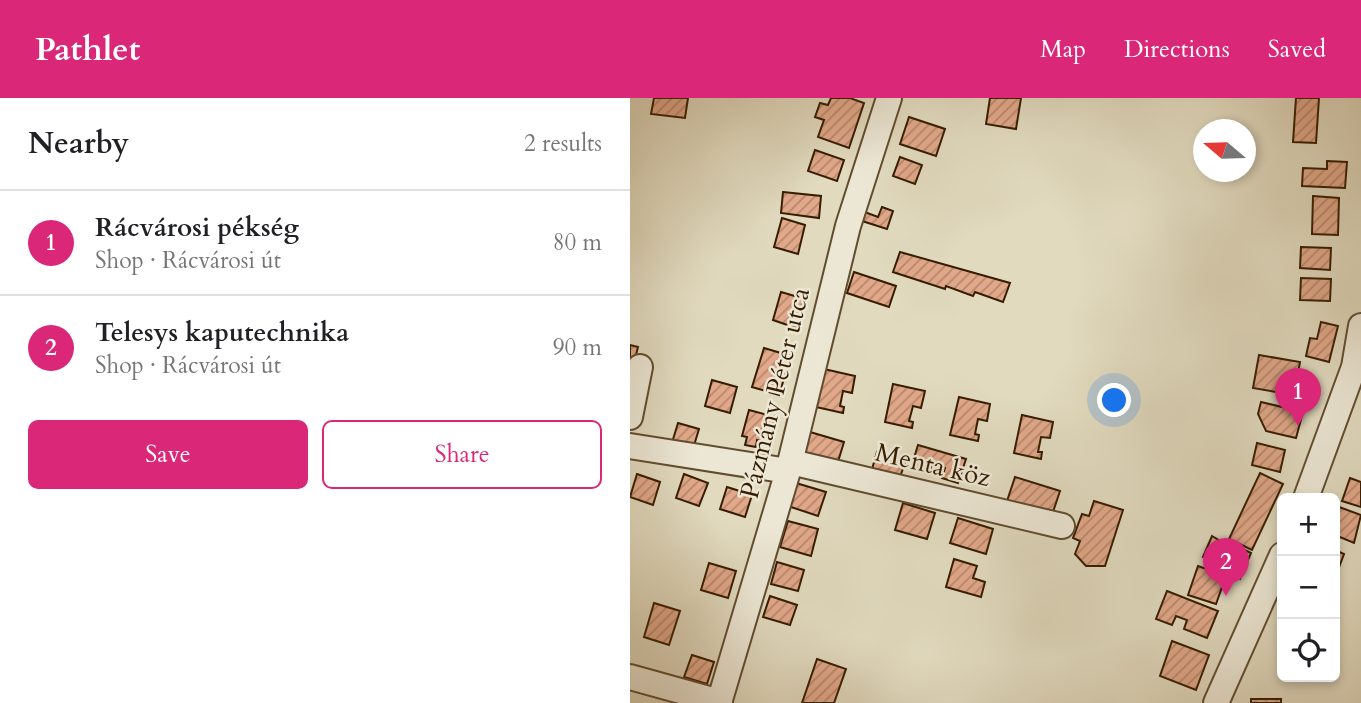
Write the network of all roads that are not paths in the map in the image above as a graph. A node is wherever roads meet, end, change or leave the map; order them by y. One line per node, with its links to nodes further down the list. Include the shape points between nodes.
1 (889, 98): 6 (street, Pázmány Péter utca, via 848,226)
2 (1361, 326): 7 (street, via 1354,367)
3 (640, 367): 4 (street)
4 (630, 417)
5 (630, 446): 6 (street, Menta köz)
6 (790, 467): 8 (street, Menta köz); 11 (street, Pázmány Péter utca)
7 (1308, 493)
8 (1062, 526)
9 (1282, 556): 12 (street)
10 (630, 677): 11 (street)
11 (719, 703)
12 (1216, 703)

